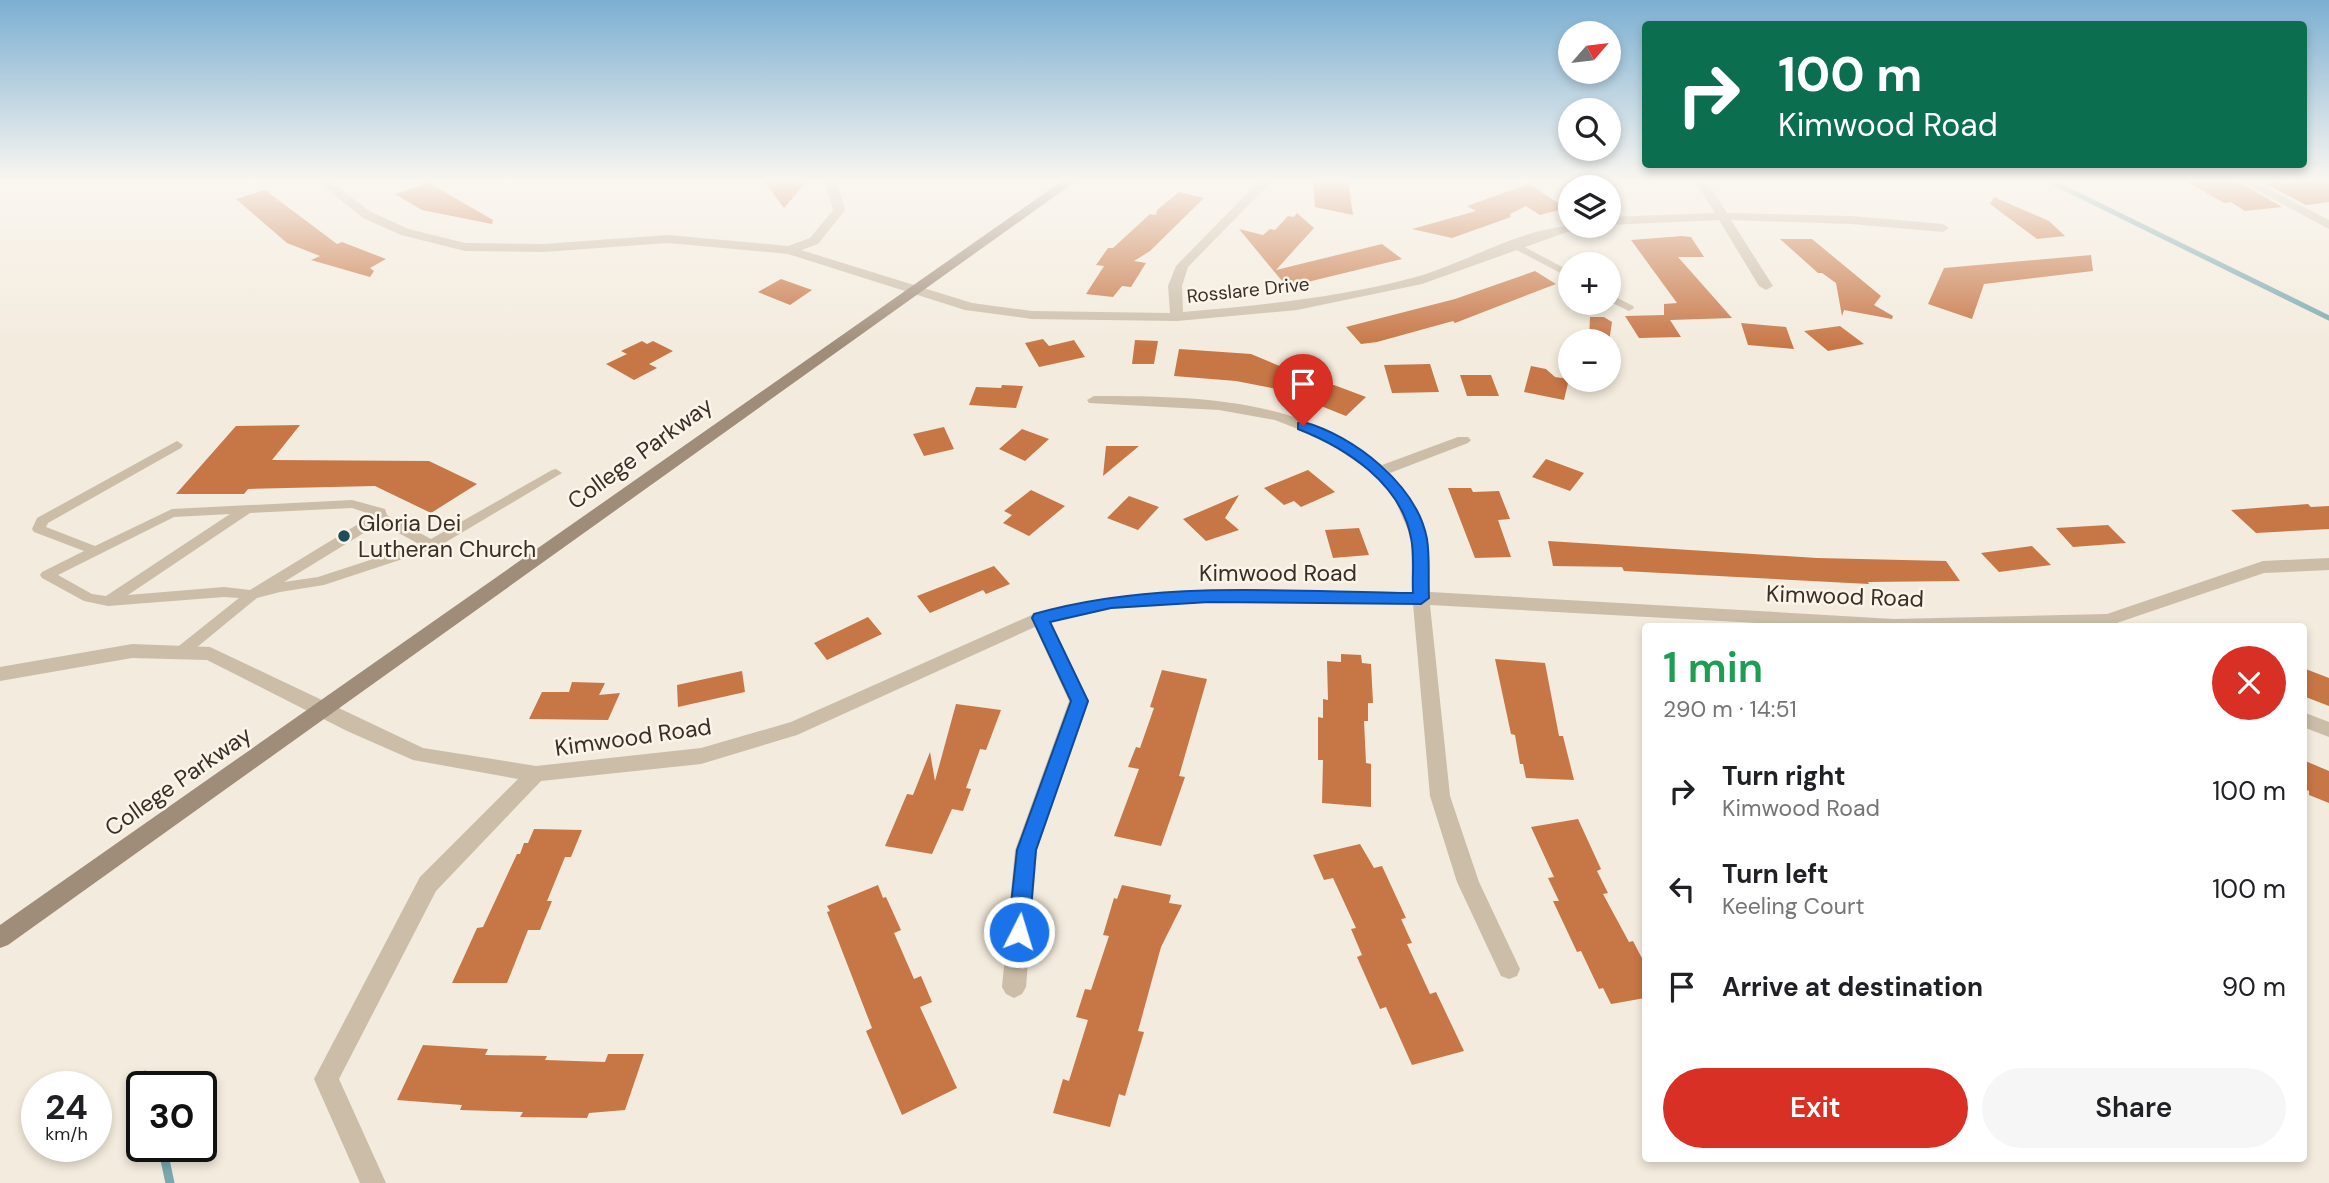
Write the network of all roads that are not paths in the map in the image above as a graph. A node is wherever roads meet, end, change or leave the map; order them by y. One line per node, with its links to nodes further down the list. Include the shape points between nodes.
1 (422, 236): 8 (street, Rosslare Drive, via 465,247 543,248 668,239)
2 (817, 236): 8 (street)
3 (991, 236): 11 (main road, College Parkway)
4 (1211, 236): 14 (street, via 1182,266 1175,286)
5 (1544, 236): 7 (street, Rosslare Drive)
6 (1735, 236): 10 (street)
7 (1515, 245): 9 (lane); 14 (street, Rosslare Drive, via 1417,281 1368,293 1297,306)
8 (789, 250): 11 (street, Rosslare Drive)
9 (1558, 268)
10 (1766, 286)
11 (914, 290): 14 (street, Rosslare Drive, via 1005,313); 34 (main road, College Parkway)
12 (1621, 303): 13 (lane)
13 (1629, 308)
14 (1177, 317)
15 (1094, 400): 18 (street, via 1219,406 1278,416 1328,436)
16 (1463, 440): 18 (street)
17 (177, 445): 23 (lane, via 41,521 39,529)
18 (1380, 471): 26 (street, via 1403,499 1419,537)
19 (556, 472): 22 (lane)
20 (247, 509): 21 (lane, via 352,504 380,512); 23 (lane, via 172,513); 27 (lane)
21 (380, 517): 22 (lane); 25 (lane)
22 (430, 545): 25 (lane, via 319,582)
23 (94, 550): 27 (lane, via 47,575 89,598)
24 (2329, 564): 31 (street, Kimwood Road, via 2263,566)
25 (252, 595): 27 (lane, via 224,592); 32 (lane)
26 (1421, 598): 28 (street, Kimwood Road, via 1209,596 1111,603); 29 (street, Kimwood Road); 39 (street, via 1440,796 1468,882)
27 (108, 601)
28 (1040, 618): 37 (street, Kimwood Road, via 797,728 701,756); 40 (street, via 1079,701 1026,850)
29 (1737, 622): 30 (street, Kimwood Road)
30 (1789, 623)
31 (2110, 623)
32 (180, 653): 33 (street, Kimwood Road, via 132,651); 34 (street, Kimwood Road, via 210,654)
33 (0, 674)
34 (322, 711): 37 (street, Kimwood Road, via 420,755); 38 (main road, College Parkway)
35 (2307, 721): 36 (street)
36 (2329, 730)
37 (536, 774): 41 (street, via 428,884 326,1079)
38 (0, 938)
39 (1509, 968)
40 (1014, 987)
41 (373, 1183)

